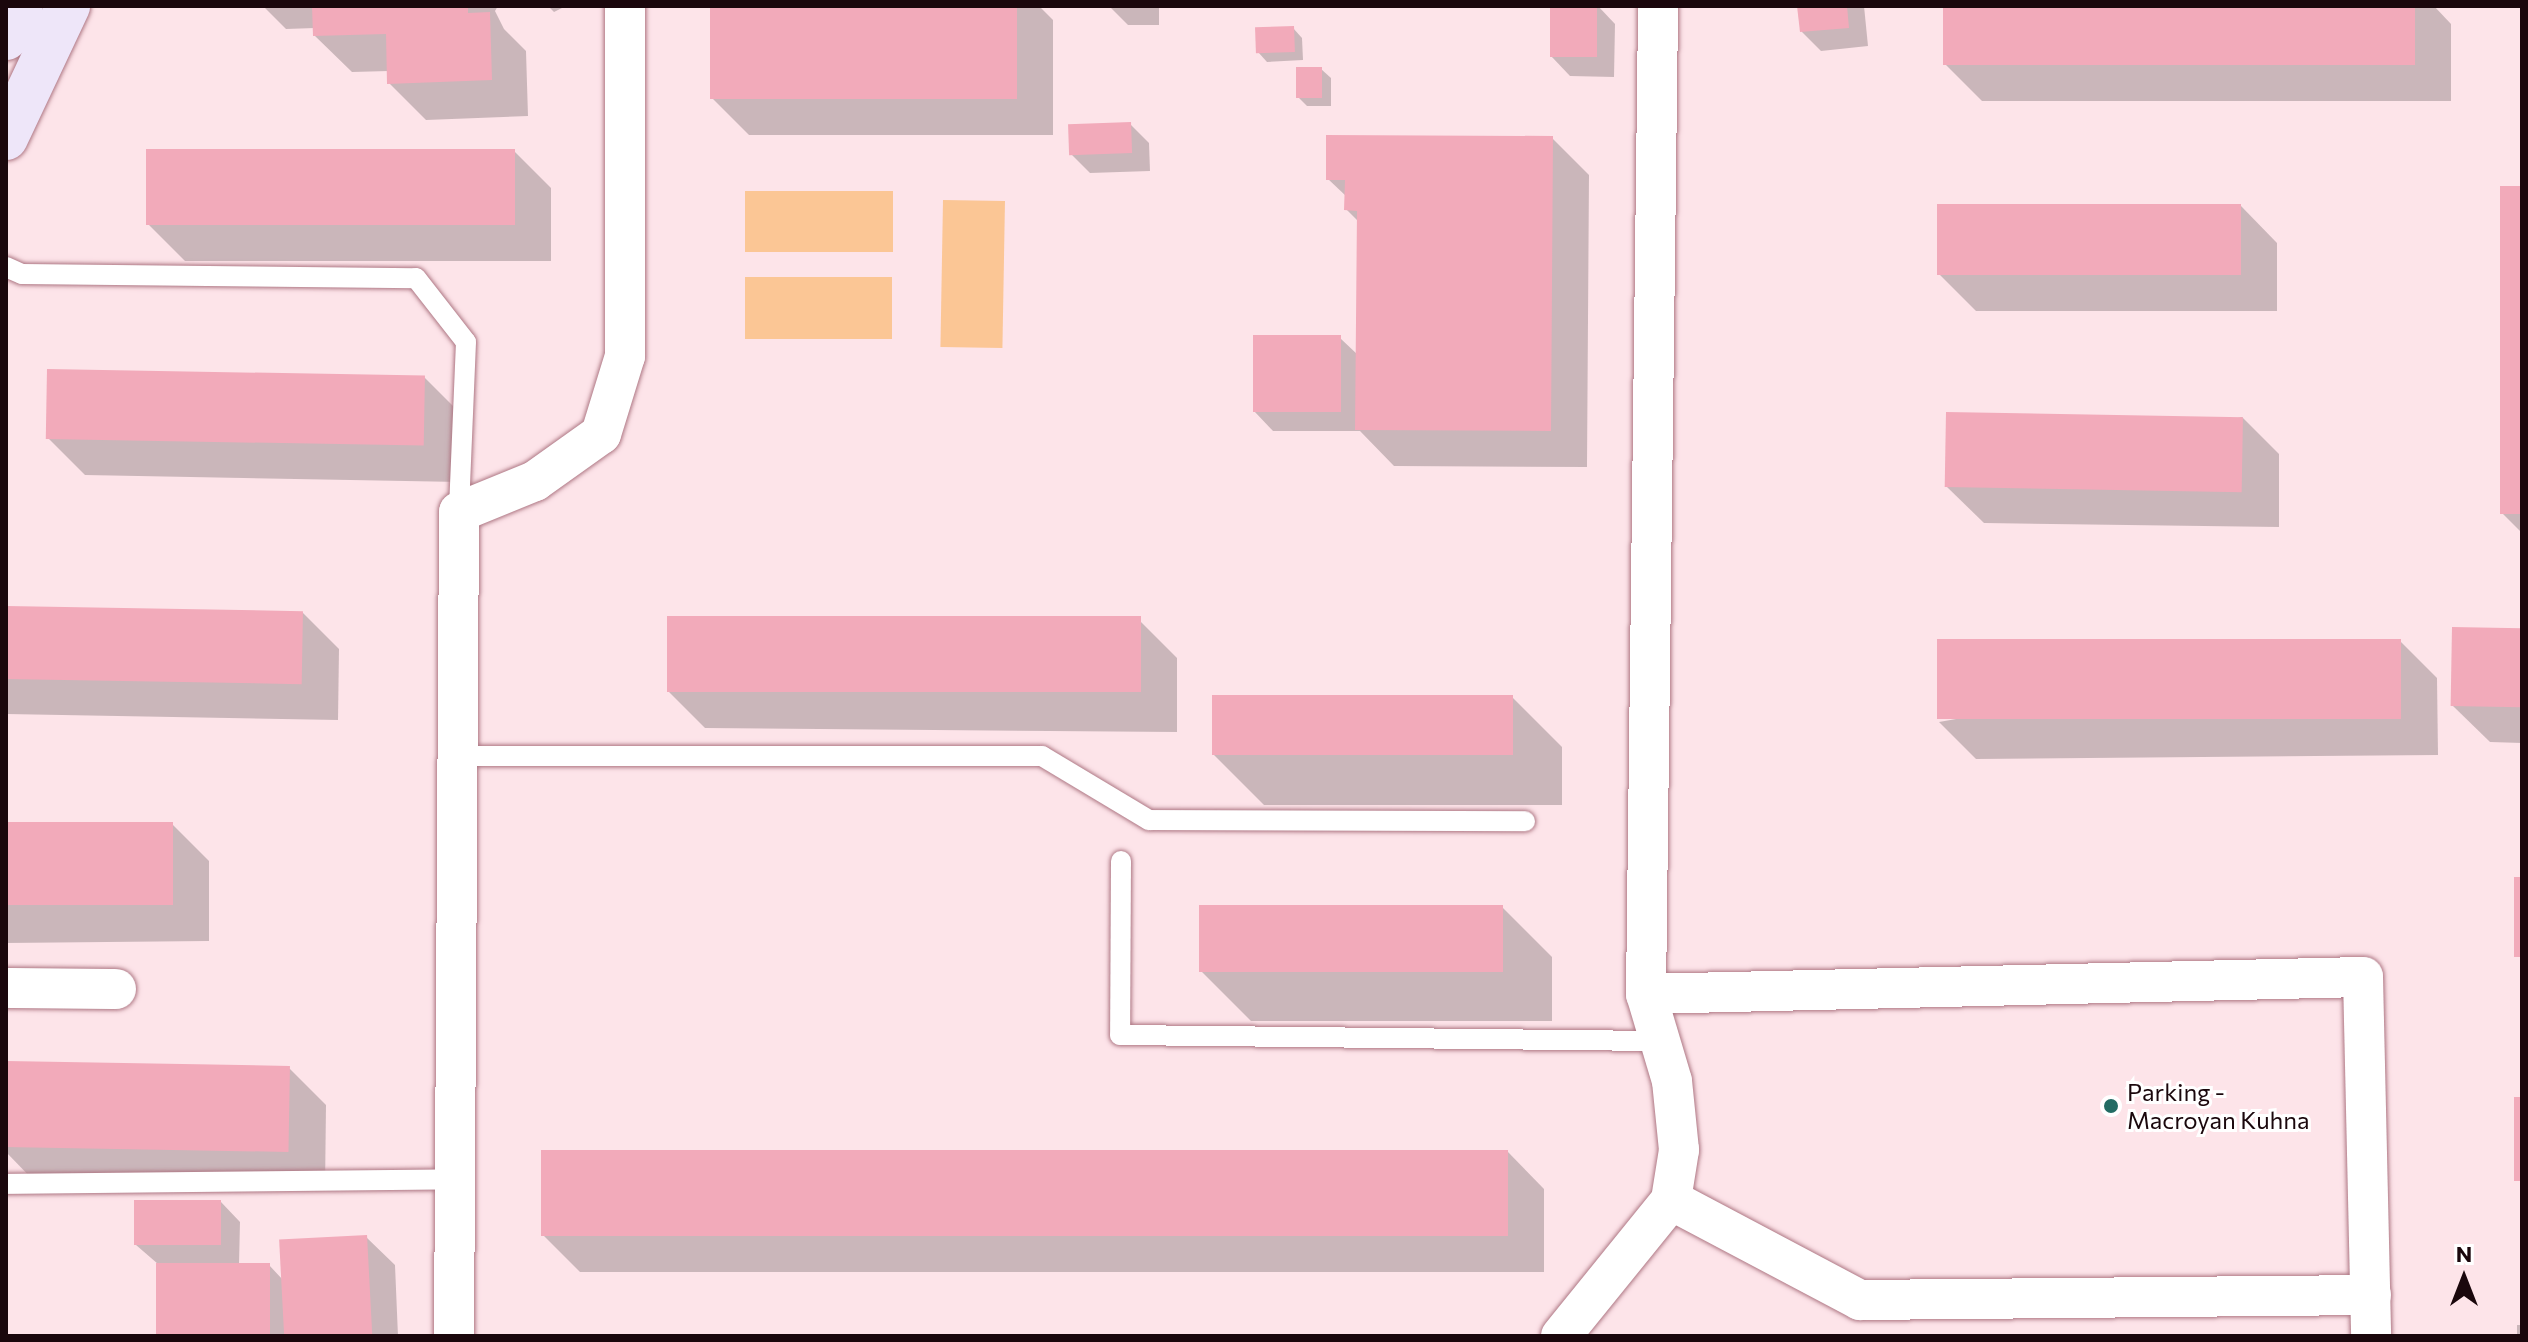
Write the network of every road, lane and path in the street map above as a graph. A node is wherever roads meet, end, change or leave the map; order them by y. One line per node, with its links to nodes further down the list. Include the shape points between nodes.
1 (21, 6): 5 (main road)
2 (68, 6): 6 (main road)
3 (625, 6): 8 (street, via 625,356 601,434 535,481)
4 (1658, 6): 14 (street)
5 (6, 38)
6 (6, 138)
7 (6, 267): 8 (lane, via 22,274 416,278 466,342)
8 (459, 512): 9 (street)
9 (458, 756): 10 (lane, via 1042,756 1149,820); 16 (street)
10 (1525, 821)
11 (1121, 861): 15 (lane, via 1120,1035)
12 (6, 988): 13 (street)
13 (116, 989)
14 (1646, 994): 15 (street); 19 (street, via 2363,977)
15 (1661, 1041): 18 (street, via 1672,1081 1679,1150)
16 (455, 1179): 17 (lane); 20 (street)
17 (6, 1184)
18 (1671, 1200): 19 (street, via 1860,1300); 21 (street)
19 (2371, 1295): 22 (street)
20 (454, 1336)
21 (1561, 1336)
22 (2371, 1336)

